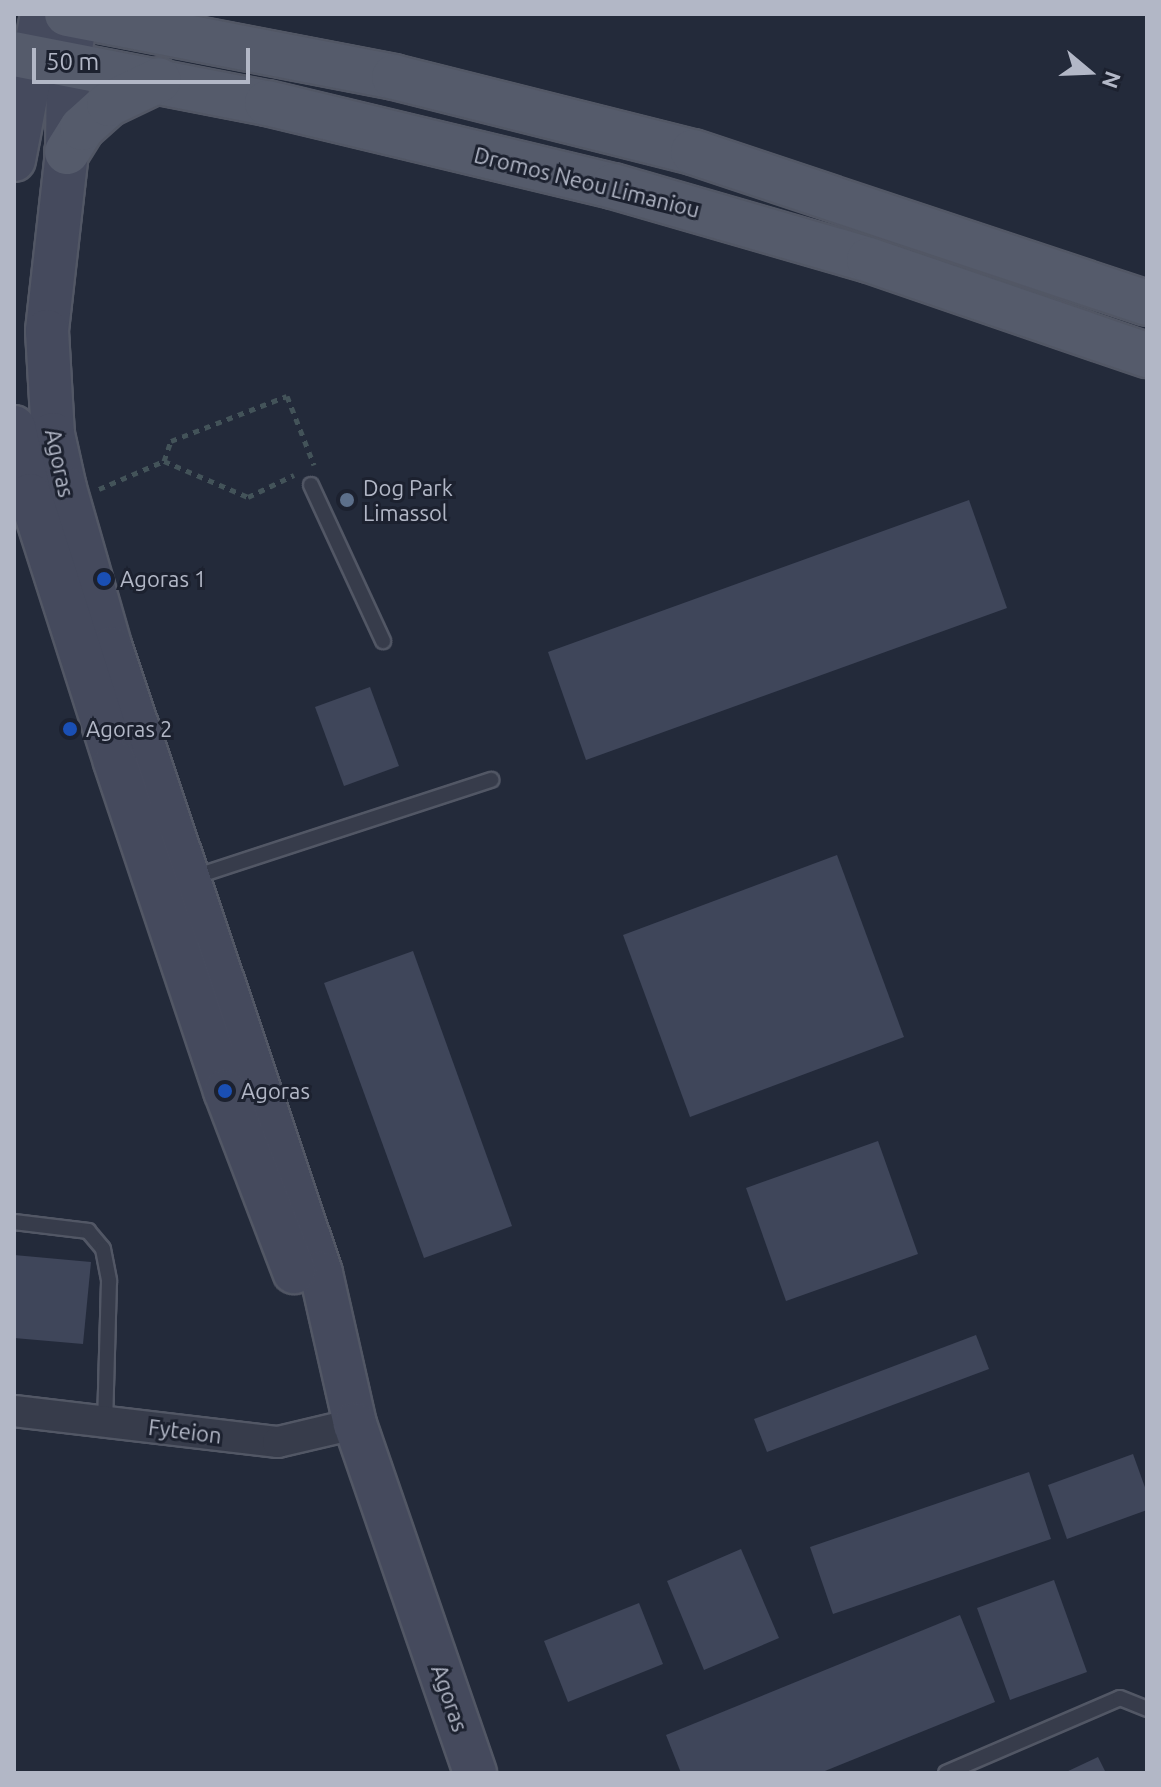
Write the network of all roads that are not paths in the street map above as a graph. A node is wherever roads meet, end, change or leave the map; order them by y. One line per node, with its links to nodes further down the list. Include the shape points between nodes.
1 (62, 15): 2 (main road, Agoras); 6 (main road, via 379,73 693,152)
2 (39, 58): 3 (main road, Dromos Neou Limaniou); 4 (main road, Agoras); 5 (main road, Agoras)
3 (159, 80): 4 (main road, via 109,104 82,128); 7 (main road, Dromos Neou Limaniou, via 613,186 869,260)
4 (67, 152): 12 (main road, Agoras, via 47,331 53,434 111,648)
5 (14, 160)
6 (1147, 303)
7 (1147, 355)
8 (14, 427): 14 (main road, Agoras, via 39,525 225,1091 287,1259)
9 (311, 485): 10 (lane)
10 (383, 641)
11 (491, 780): 12 (lane)
12 (190, 878): 14 (main road, Agoras, via 321,1273)
13 (14, 1222): 16 (lane, via 88,1231 103,1249 109,1281)
14 (336, 1350): 17 (main road, Agoras)
15 (14, 1411): 16 (street, Fyteion)
16 (105, 1422): 17 (street, Fyteion, via 278,1442)
17 (355, 1424): 19 (main road, Agoras)
18 (1147, 1709): 20 (lane, via 1120,1698)
19 (475, 1773)
20 (946, 1773)

